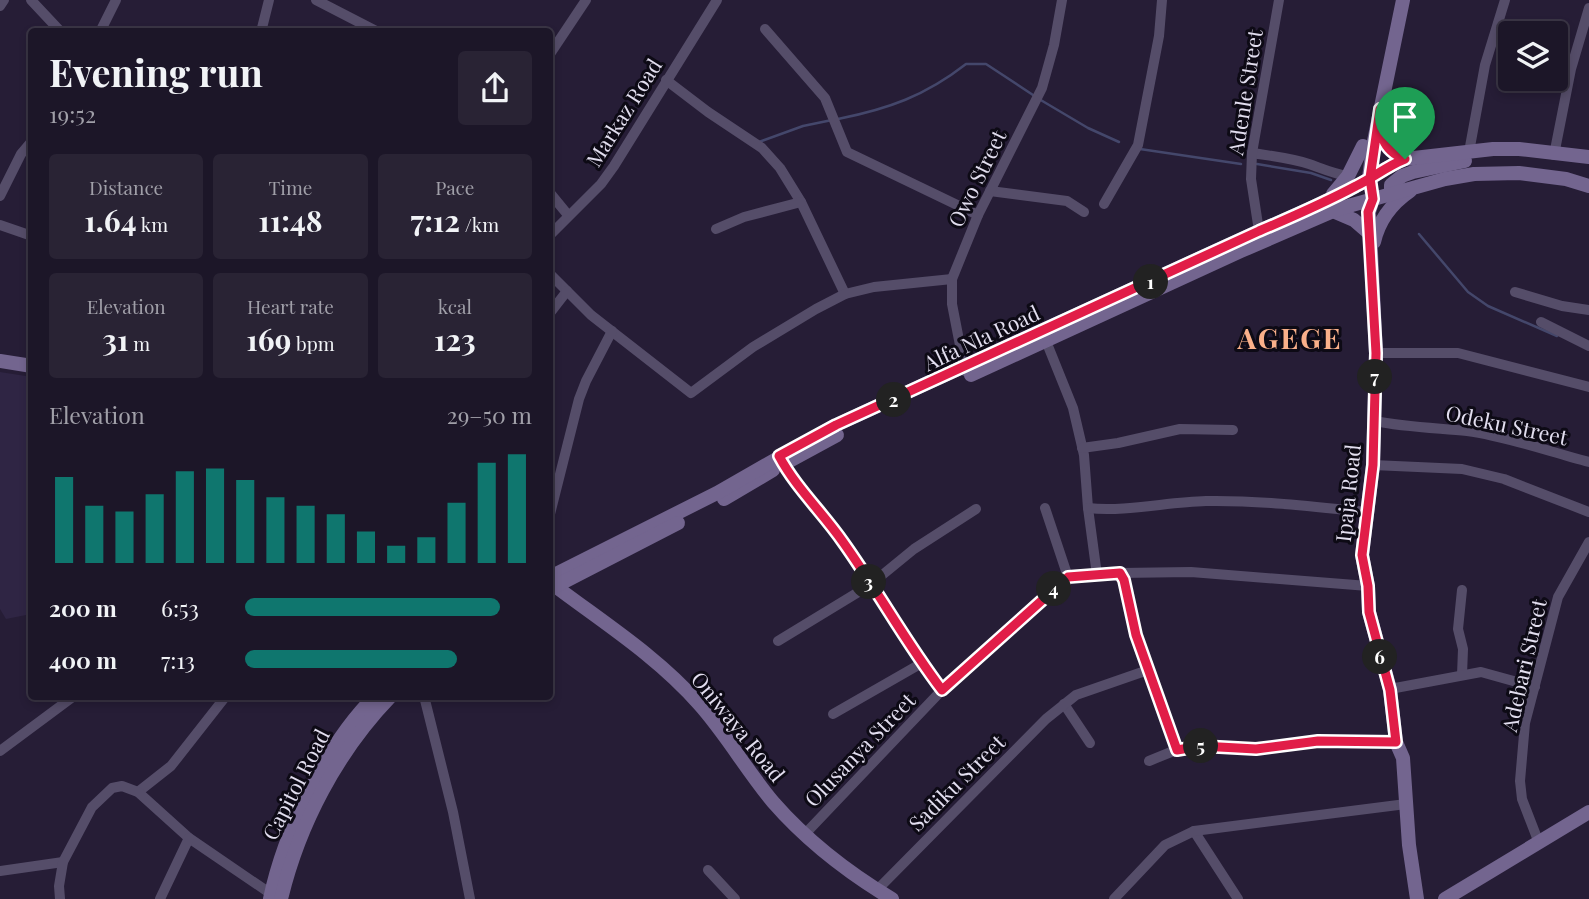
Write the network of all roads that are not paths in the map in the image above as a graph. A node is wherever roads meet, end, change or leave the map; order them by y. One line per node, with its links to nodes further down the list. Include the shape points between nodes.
1 (4, 0): 14 (street)
2 (31, 0): 16 (street)
3 (116, 0): 17 (street)
4 (270, 0): 18 (street)
5 (316, 0): 19 (street)
6 (717, 0): 22 (street, Markaz Road)
7 (1062, 0): 35 (street, Owo Street, via 1042,88)
8 (1162, 0): 40 (street, via 1138,145)
9 (1279, 0): 26 (street, Adenle Street)
10 (1396, 0): 32 (main road, Ipaja Road)
11 (1404, 0): 23 (main road, Ipaja Road)
12 (1505, 0): 25 (street, via 1485,65)
13 (581, 1): 21 (street)
14 (0, 6)
15 (1589, 8): 27 (street)
16 (57, 28)
17 (102, 28)
18 (262, 28)
19 (370, 28)
20 (765, 29): 45 (street, via 825,99 847,152)
21 (553, 49)
22 (666, 80): 39 (street, via 762,148); 44 (street, Markaz Road, via 601,184)
23 (1380, 109): 30 (main road, via 1382,139 1395,155); 32 (main road, Ipaja Road)
24 (28, 146): 37 (street)
25 (1469, 152): 27 (main road, via 1519,149); 30 (main road)
26 (1252, 153): 32 (street); 51 (street, Adenle Street, via 1251,179)
27 (1554, 155): 28 (main road); 36 (main road, via 1458,162 1413,172 1395,180)
28 (1570, 156): 29 (main road); 31 (main road)
29 (1589, 157)
30 (1405, 159): 32 (main road, Alfa Nla Road)
31 (1589, 163)
32 (1359, 179): 41 (main road, Ipaja Road); 51 (main road, Alfa Nla Road)
33 (1589, 184): 34 (main road, Alfa Nla Road, via 1496,173)
34 (1418, 186): 36 (main road, Alfa Nla Road); 52 (main road, via 1390,208 1376,230)
35 (990, 191): 43 (street, via 1066,201); 45 (street, Owo Street)
36 (1391, 194): 41 (main road, Alfa Nla Road)
37 (0, 197)
38 (553, 197): 44 (street)
39 (802, 202): 47 (street); 57 (street)
40 (1104, 204)
41 (1368, 204): 42 (main road, Alfa Nla Road); 49 (main road, Ipaja Road)
42 (1333, 211): 49 (main road); 51 (main road, Alfa Nla Road)
43 (1084, 212)
44 (568, 215): 48 (street, Markaz Road)
45 (978, 215): 54 (street, Owo Street)
46 (0, 225): 50 (street)
47 (716, 229)
48 (553, 232)
49 (1369, 233): 52 (main road, Ipaja Road)
50 (28, 235)
51 (1263, 235): 62 (main road, Alfa Nla Road); 67 (main road, Alfa Nla Road)
52 (1371, 257): 64 (main road, Ipaja Road)
53 (553, 277): 55 (street)
54 (952, 279): 57 (street); 67 (street, Owo Street)
55 (567, 291): 58 (street); 61 (street)
56 (1515, 292): 59 (street)
57 (845, 294): 61 (street, via 753,347 691,393)
58 (553, 309)
59 (1589, 310)
60 (1541, 322): 63 (street)
61 (612, 331): 75 (street, via 579,399)
62 (1046, 341): 67 (main road, Alfa Nla Road); 71 (street, via 1073,408)
63 (1589, 346)
64 (1376, 353): 68 (street, via 1458,353); 69 (main road, Ipaja Road)
65 (0, 361): 66 (main road)
66 (28, 365)
67 (966, 372): 72 (main road, Alfa Nla Road)
68 (1589, 387)
69 (1374, 421): 73 (street, Odeku Street, via 1469,432); 74 (main road, Ipaja Road)
70 (1233, 430): 71 (street, via 1180,429)
71 (1082, 448): 77 (street)
72 (781, 460): 85 (main road, Alfa Nla Road, via 717,503); 87 (street)
73 (1589, 462)
74 (1373, 465): 79 (main road, Ipaja Road); 80 (street, via 1462,470 1504,479)
75 (553, 502)
76 (1045, 508): 84 (street)
77 (1088, 508): 79 (street, via 1206,501); 83 (street)
78 (976, 509): 87 (street, via 914,549)
79 (1367, 512): 88 (main road, Ipaja Road, via 1362,555)
80 (1589, 512)
81 (1589, 542): 94 (street, Adebari Street, via 1558,597)
82 (1120, 573): 83 (street); 88 (street, via 1191,572); 92 (street)
83 (1097, 575): 84 (street)
84 (1068, 577): 95 (street, Olusanya Street)
85 (553, 582)
86 (553, 585): 113 (main road, Oniwaya Road, via 632,644 699,704 772,801)
87 (870, 585): 90 (street); 91 (street)
88 (1368, 586): 96 (main road, Ipaja Road, via 1369,612)
89 (1462, 590): 93 (street, via 1458,629)
90 (778, 641)
91 (922, 663): 95 (street); 103 (street)
92 (1148, 670): 102 (street, Sadiku Street, via 1076,695); 106 (street)
93 (1462, 675): 94 (street, via 1481,672); 96 (street)
94 (1535, 687): 115 (street, Adebari Street, via 1525,723 1520,781)
95 (942, 690): 113 (street, Olusanya Street)
96 (1390, 690): 104 (main road, Ipaja Road)
97 (70, 700): 107 (street)
98 (223, 700): 109 (street, via 170,766)
99 (372, 700): 120 (main road, Capitol Road, via 326,758 285,849)
100 (387, 700): 120 (main road, Capitol Road, via 362,728 326,784)
101 (425, 700): 123 (street)
102 (1064, 704): 105 (street); 119 (street, Sadiku Street)
103 (833, 714)
104 (1396, 742): 106 (street, via 1318,741 1256,749 1201,746); 110 (main road, Ipaja Road, via 1403,758)
105 (1090, 743)
106 (1177, 750): 108 (street)
107 (0, 751)
108 (1149, 761)
109 (138, 792): 114 (street); 116 (street, via 118,786 104,794 92,807)
110 (1406, 804): 112 (street); 128 (main road, Ipaja Road)
111 (1589, 812): 115 (main road)
112 (1194, 831): 126 (street, via 1164,845); 127 (street)
113 (804, 835): 119 (main road, Oniwaya Road)
114 (189, 838): 120 (street); 122 (street)
115 (1539, 843): 129 (main road)
116 (63, 862): 118 (street); 121 (street)
117 (708, 870): 124 (street)
118 (0, 871)
119 (877, 890): 125 (main road, Oniwaya Road)
120 (276, 898)
121 (60, 899)
122 (160, 899)
123 (470, 899)
124 (735, 899)
125 (892, 899)
126 (1114, 899)
127 (1238, 899)
128 (1417, 899)
129 (1445, 899)

